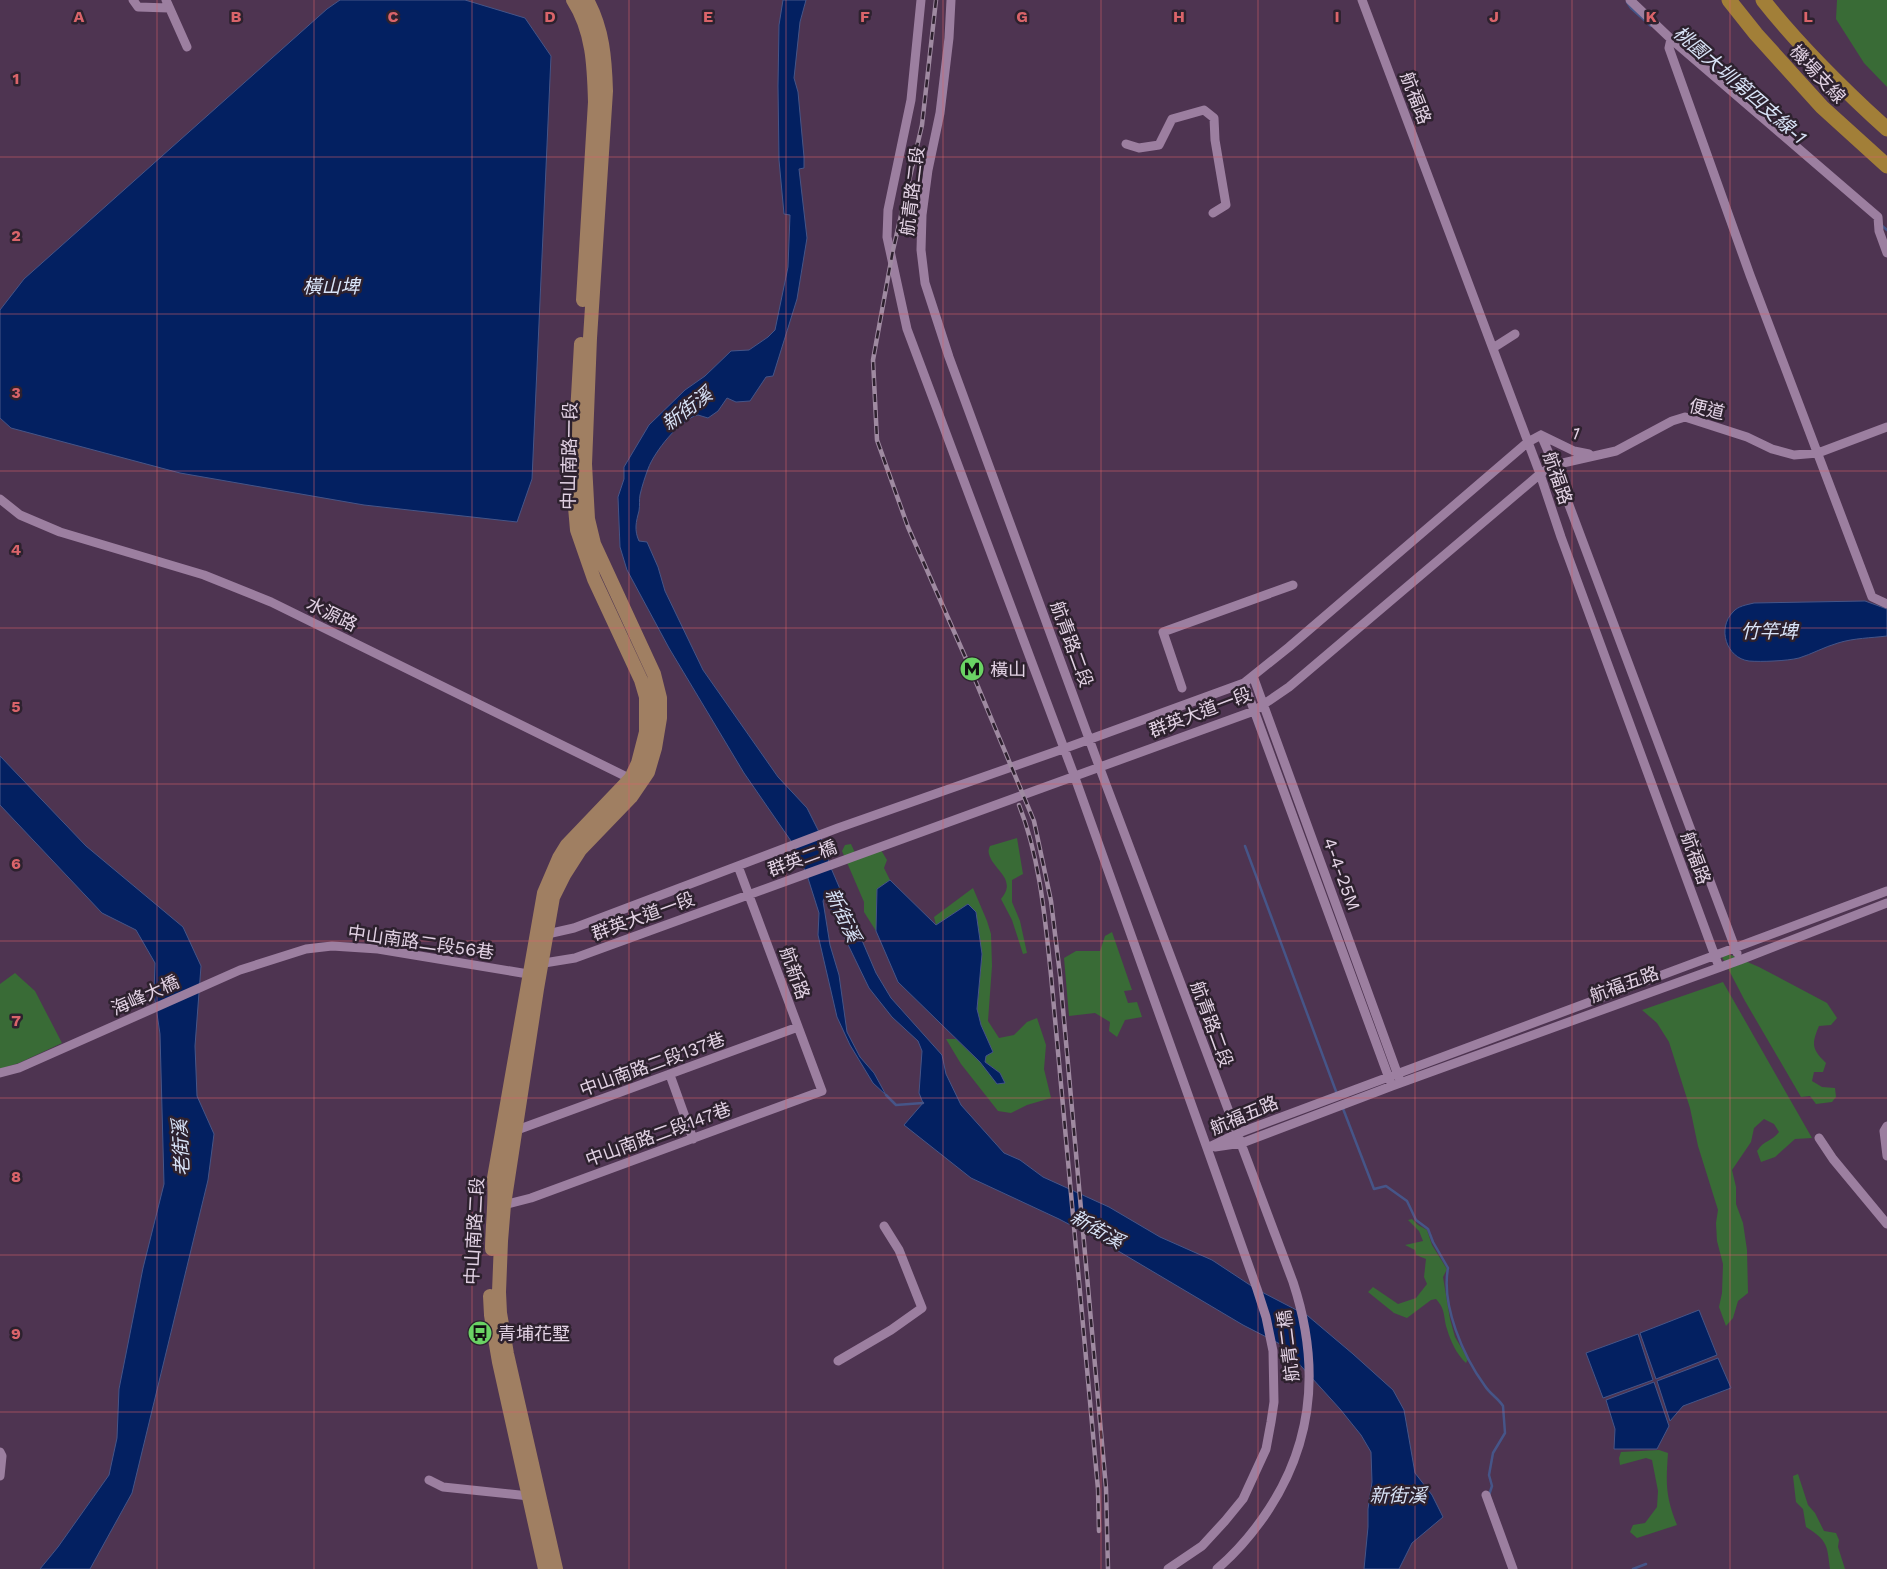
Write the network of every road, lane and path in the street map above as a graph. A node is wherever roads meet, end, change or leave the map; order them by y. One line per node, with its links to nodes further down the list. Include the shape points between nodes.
1 (133, 0): 10 (street, via 138,7)
2 (573, 0): 39 (main road, 中山南路一段, via 589,34 595,102 574,505 577,530 594,579 646,697 646,732)
3 (586, 0): 39 (main road, 中山南路一段, via 602,38 606,91 590,338 585,464 588,519 594,544 654,674 660,698 660,718 648,772)
4 (922, 0): 36 (street, 航青路二段, via 911,100 888,210 887,237 910,337)
5 (951, 0): 35 (street, 航青路二段, via 940,113 922,215 921,250 925,283 949,358)
6 (1362, 0): 19 (street, 航福路)
7 (1630, 0): 11 (street)
8 (1729, 0): 15 (highway, 機場支線, via 1822,107)
9 (1763, 0): 13 (highway, 機場支線, via 1846,92)
10 (167, 4): 12 (street)
11 (1671, 39): 17 (street, via 1878,217 1879,231); 23 (street, via 1669,48)
12 (187, 47)
13 (1887, 129)
14 (1126, 144): 16 (street, via 1139,148 1159,145 1172,119 1204,110 1214,118 1226,205)
15 (1887, 166)
16 (1213, 213)
17 (1887, 252)
18 (1515, 334): 19 (street)
19 (1493, 348): 22 (street, 航福路)
20 (1887, 427): 23 (street, 便道)
21 (1541, 435): 22 (street, 群英大道一段); 24 (street, 1, via 1574,451); 25 (street, 航福路)
22 (1528, 442): 26 (street, 航福路); 30 (street, 群英大道一段)
23 (1818, 453): 24 (street, 便道, via 1794,455 1685,417 1616,450); 29 (street, via 1872,597)
24 (1592, 455): 25 (street, 1)
25 (1554, 465): 26 (street, 群英大道一段); 50 (street, 航福路)
26 (1540, 474): 33 (street, 群英大道一段, via 1290,687); 51 (street, 航福路)
27 (0, 499): 39 (street, 水源路, via 20,515 60,532 204,575 271,602)
28 (1293, 585): 32 (street, via 1163,632)
29 (1887, 604)
30 (1253, 676): 31 (street, 群英大道一段); 33 (street, 4-4-25M)
31 (1244, 683): 34 (street, 4-4-25M); 35 (street, 群英大道一段)
32 (1182, 688)
33 (1263, 706): 34 (street, 群英大道一段); 59 (street, 4-4-25M)
34 (1254, 711): 37 (street, 群英大道一段); 59 (street, 4-4-25M)
35 (1090, 739): 36 (street, 群英大道一段); 37 (street, 航青路二段)
36 (1063, 749): 38 (street, 航青路二段); 40 (street, 群英大道一段)
37 (1099, 766): 38 (street, 群英大道一段); 64 (street, 航青路二段)
38 (1074, 775): 41 (street, 群英大道一段); 68 (street, 航青路二段)
39 (635, 782): 46 (main road, 中山南路一段, via 630,797 580,850)
40 (838, 828): 42 (street, 群英二橋)
41 (850, 858): 44 (street, 群英二橋)
42 (755, 859): 43 (street, 群英大道一段)
43 (738, 866): 47 (street, 航新路); 49 (street, 群英大道一段, via 574,928)
44 (765, 890): 47 (street, 群英大道一段)
45 (1887, 890): 50 (street, 航福五路)
46 (548, 895): 49 (main road, 中山南路二段)
47 (749, 895): 55 (street, 群英大道一段); 56 (street, 航新路)
48 (1887, 902): 52 (street, 航福五路)
49 (541, 935): 55 (main road, 中山南路二段)
50 (1736, 948): 51 (street, 航福五路); 52 (street, 航福路)
51 (1715, 956): 53 (street, 航福路); 59 (street, 航福五路)
52 (1740, 960): 53 (street, 航福五路)
53 (1719, 967): 60 (street, 航福五路)
54 (240, 970): 55 (street, 中山南路二段56巷, via 306,949 332,946); 57 (street, 海峰大橋)
55 (536, 970): 63 (main road, 中山南路二段); 80 (main road, 中山南路二段, via 494,1178 496,1195 492,1215 490,1291 499,1362)
56 (798, 1027): 58 (street, 中山南路二段137巷); 61 (street, 航新路)
57 (0, 1074)
58 (670, 1075): 63 (street, 中山南路二段137巷); 65 (street)
59 (1393, 1075): 60 (street, 4-4-25M); 64 (street, 航福五路)
60 (1396, 1085): 67 (street, 航福五路)
61 (822, 1091): 65 (street, 中山南路二段147巷)
62 (1887, 1126): 69 (street, via 1884,1131)
63 (517, 1130): 70 (main road, 中山南路二段)
64 (1236, 1134): 67 (street, 航青路二段); 68 (street, 航福五路)
65 (693, 1138): 70 (street, 中山南路二段147巷)
66 (1819, 1138): 71 (street)
67 (1242, 1143): 68 (street, 航福五路); 74 (street, 航青路二段)
68 (1207, 1148): 73 (street, 航青路二段)
69 (1887, 1156)
70 (504, 1205): 82 (main road, 中山南路二段, via 500,1313)
71 (1887, 1224)
72 (884, 1226): 75 (street, via 899,1250 922,1308)
73 (1245, 1256): 83 (street, 航青二橋, via 1266,1317 1273,1351 1274,1402 1266,1448 1243,1499 1202,1546)
74 (1293, 1282): 84 (street, 航青二橋, via 1306,1333 1310,1372 1308,1407 1299,1447 1289,1475 1254,1531)
75 (838, 1361)
76 (0, 1452): 77 (street)
77 (0, 1476)
78 (429, 1480): 80 (street, via 443,1487)
79 (1486, 1495): 85 (street)
80 (529, 1496): 81 (main road, 中山南路二段)
81 (545, 1569)
82 (556, 1569)
83 (1168, 1569)
84 (1217, 1569)
85 (1513, 1569)

